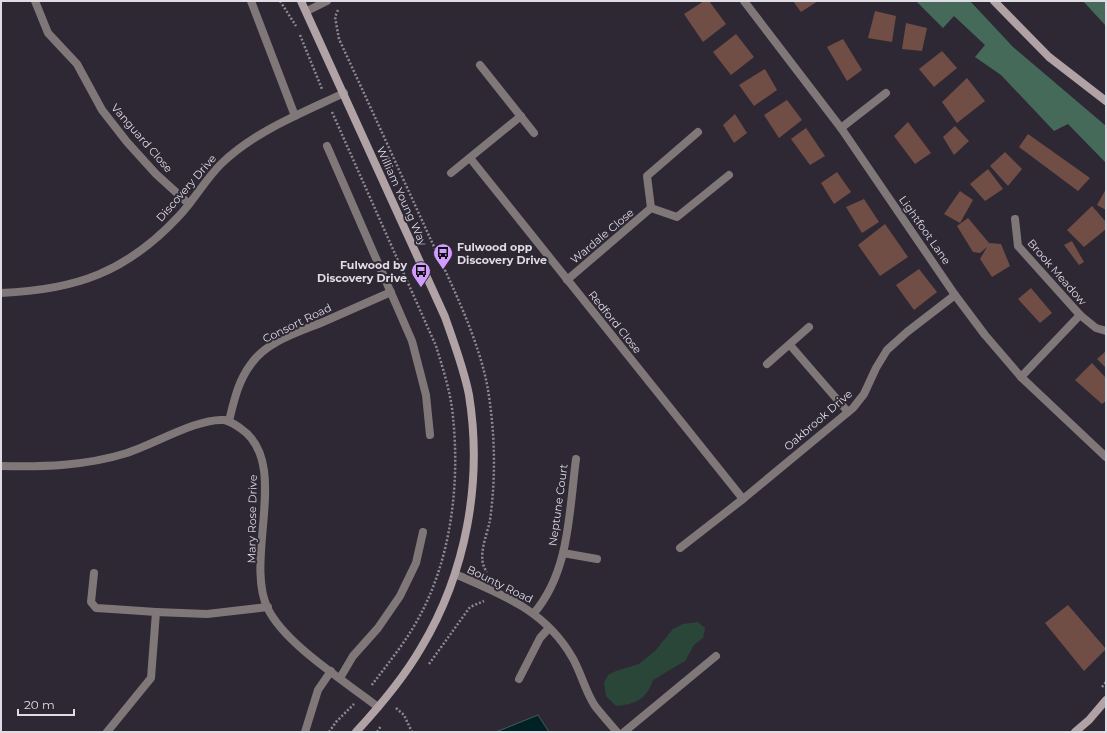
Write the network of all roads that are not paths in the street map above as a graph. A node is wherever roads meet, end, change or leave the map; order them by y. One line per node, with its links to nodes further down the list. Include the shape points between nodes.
1 (35, 1): 21 (street, Vanguard Close, via 48,33 77,64 102,110 156,174)
2 (251, 1): 12 (street)
3 (301, 1): 7 (main road, William Young Way)
4 (327, 1): 7 (street)
5 (744, 1): 14 (street, Lightfoot Lane)
6 (994, 1): 11 (main road, via 1049,57)
7 (307, 11): 9 (main road, William Young Way)
8 (480, 65): 13 (street)
9 (344, 93): 12 (street, Discovery Drive); 46 (main road, William Young Way, via 445,318 469,394 473,425 473,485 471,510)
10 (886, 93): 14 (street)
11 (1106, 101)
12 (295, 116): 21 (street, Discovery Drive, via 273,127 234,153 221,164)
13 (521, 116): 16 (street); 18 (street)
14 (841, 128): 27 (street, Lightfoot Lane)
15 (698, 132): 22 (street, via 647,176)
16 (534, 133)
17 (327, 146): 25 (street)
18 (470, 158): 19 (street); 24 (street, Redford Close)
19 (451, 173)
20 (730, 175): 22 (street, via 677,217)
21 (189, 204): 26 (street, Discovery Drive, via 140,253 107,272 67,285)
22 (651, 208): 24 (street, Wardale Close)
23 (1015, 219): 28 (street, Brook Meadow, via 1018,246)
24 (567, 280): 40 (street, Redford Close)
25 (391, 292): 35 (street, Consort Road, via 292,335 261,353 243,378 236,393); 36 (street, via 412,341 419,366 426,395)
26 (1, 294)
27 (955, 295): 33 (street, Lightfoot Lane); 34 (street, Oakbrook Drive, via 887,350 864,394)
28 (1080, 315): 30 (street, Brook Meadow, via 1096,328); 33 (street, Brook Meadow)
29 (809, 327): 31 (street)
30 (1106, 331)
31 (790, 345): 32 (street); 34 (street)
32 (767, 364)
33 (1021, 377): 37 (street, Lightfoot Lane)
34 (848, 412): 40 (street, Oakbrook Drive)
35 (229, 421): 39 (street, via 202,423 128,452 88,463 55,467); 47 (street, Mary Rose Drive, via 255,442 263,462 261,567 263,591)
36 (430, 434)
37 (1106, 457)
38 (576, 459): 43 (street, Neptune Court)
39 (1, 466)
40 (743, 499): 42 (street, Oakbrook Drive)
41 (424, 532): 53 (street, via 416,562 400,596 378,628 353,656)
42 (680, 548)
43 (563, 553): 44 (street, Neptune Court); 49 (street, Neptune Court, via 560,567 544,602)
44 (597, 559)
45 (94, 573): 48 (street, via 92,602 96,608)
46 (455, 574): 49 (street, Bounty Road); 56 (main road, William Young Way, via 422,648)
47 (268, 608): 48 (street, via 207,614); 52 (street, Mary Rose Drive, via 287,634)
48 (156, 612): 58 (street, via 151,678)
49 (534, 613): 50 (street, Bounty Road)
50 (549, 628): 54 (street, via 540,638); 61 (street, Bounty Road, via 571,656 595,706)
51 (716, 656): 62 (street)
52 (331, 671): 53 (street, Mary Rose Drive); 59 (street, via 318,690)
53 (340, 678): 56 (street, Mary Rose Drive)
54 (519, 679)
55 (1106, 700): 57 (main road)
56 (378, 707): 60 (main road, William Young Way)
57 (1089, 720): 63 (main road); 64 (main road)
58 (107, 732)
59 (305, 732)
60 (356, 732)
61 (617, 732)
62 (624, 732)
63 (1074, 732)
64 (1084, 732)

